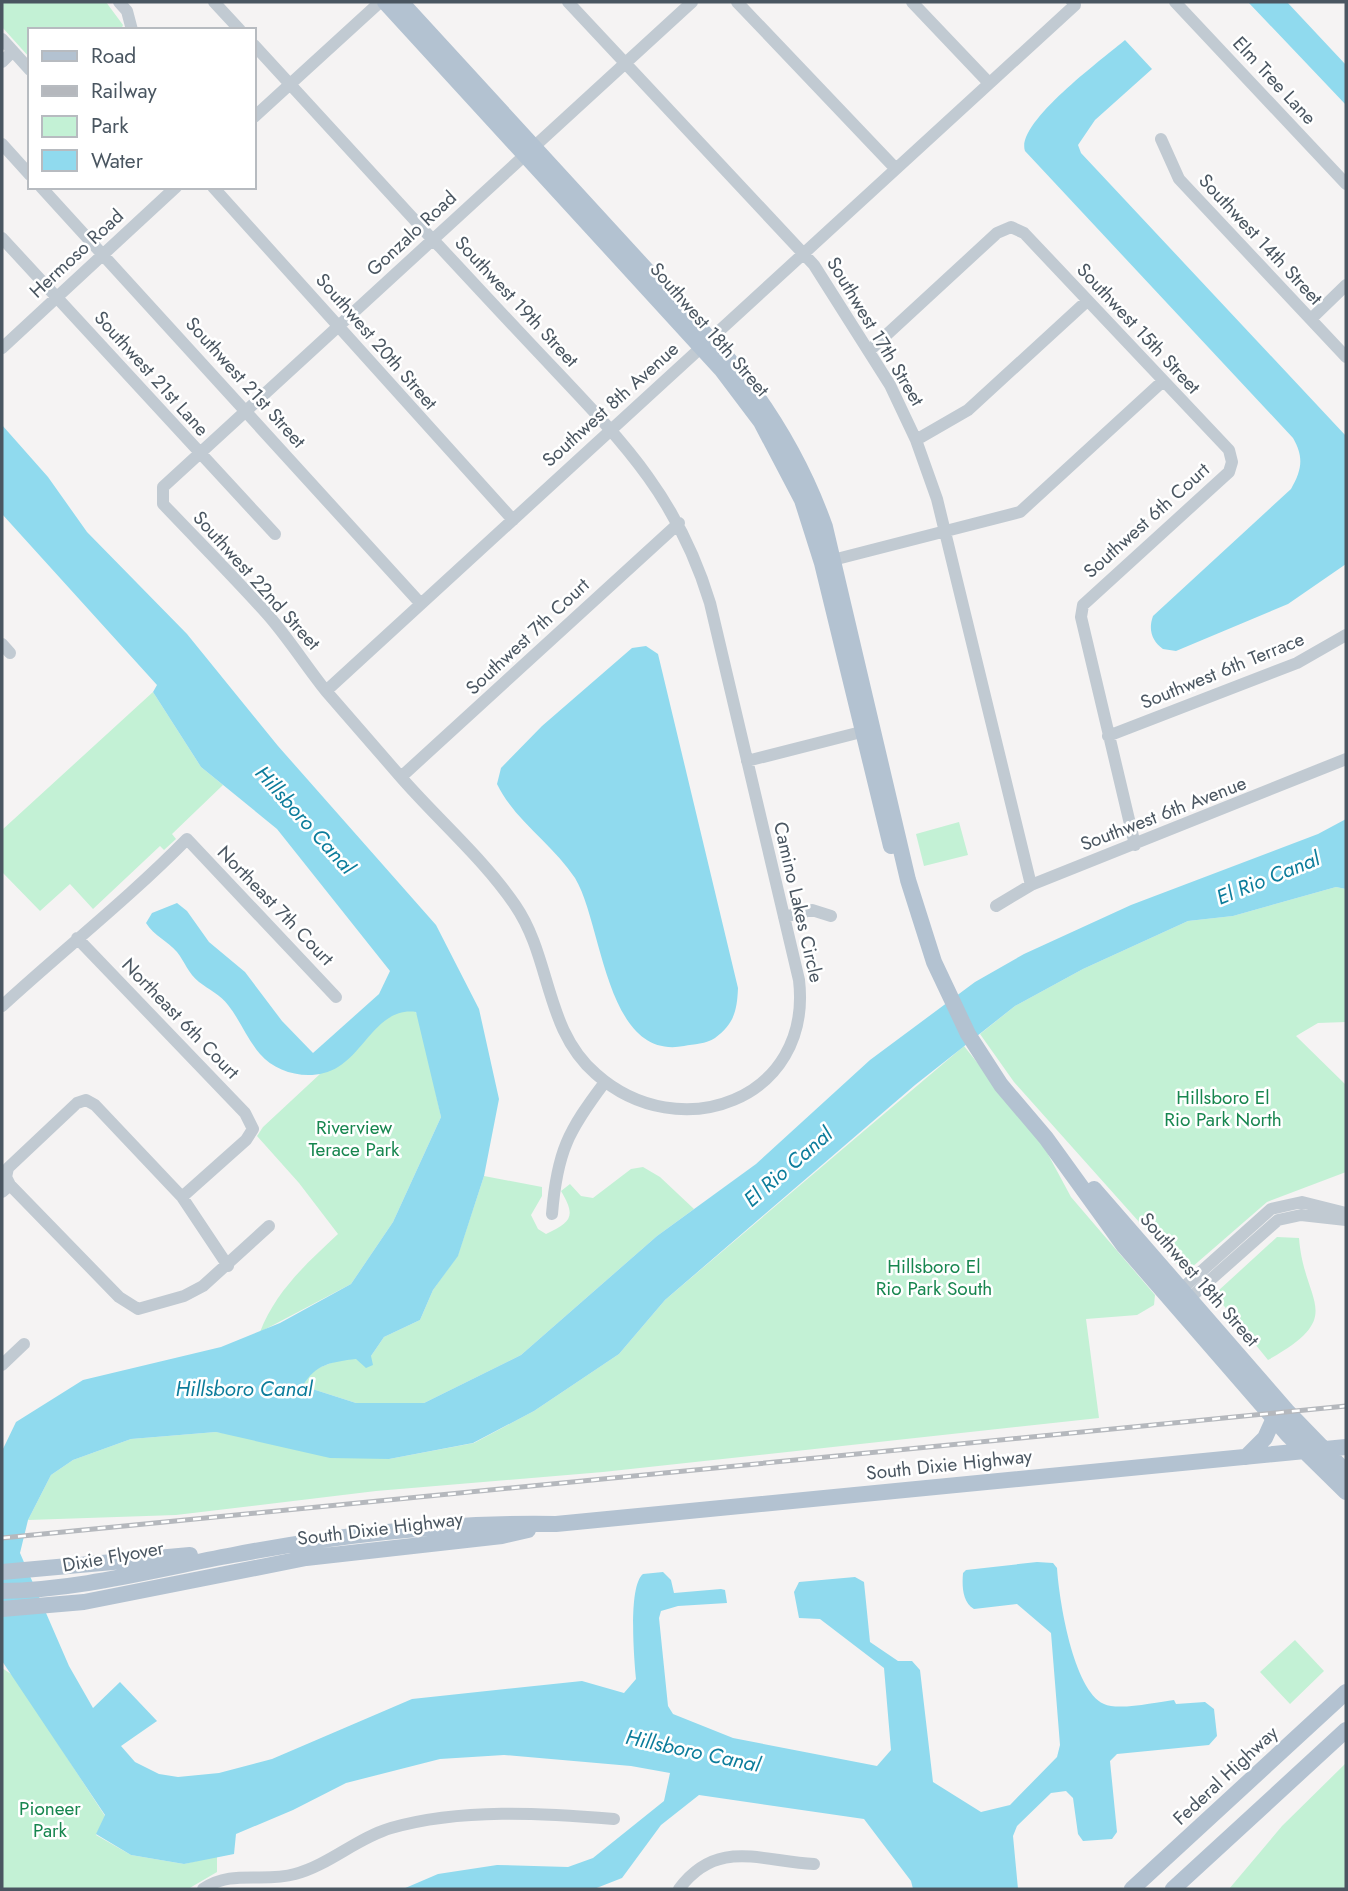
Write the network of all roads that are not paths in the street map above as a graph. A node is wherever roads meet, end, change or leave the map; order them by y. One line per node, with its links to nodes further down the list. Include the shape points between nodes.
1 (119, 2): 11 (street)
2 (214, 2): 12 (street)
3 (382, 2): 20 (street); 24 (main road, Southwest 18th Street)
4 (401, 2): 24 (main road, Southwest 18th Street)
5 (568, 2): 17 (street, Southwest 17th Street)
6 (692, 2): 17 (street, Gonzalo Road)
7 (737, 2): 25 (street)
8 (912, 2): 19 (street)
9 (1175, 2): 27 (street, Elm Tree Lane)
10 (1073, 3): 19 (street, Southwest 8th Avenue)
11 (131, 28)
12 (238, 28)
13 (2, 39): 15 (street)
14 (256, 46): 20 (street, Southwest 19th Street)
15 (13, 51): 16 (street); 18 (street)
16 (2, 62)
17 (625, 64): 24 (street, Gonzalo Road); 33 (street, Southwest 17th Street)
18 (28, 68)
19 (989, 83): 25 (street, Southwest 8th Avenue)
20 (290, 84): 21 (street); 32 (street, Southwest 19th Street)
21 (256, 115)
22 (1161, 139): 38 (street, Southwest 14th Street, via 1179,179)
23 (2, 144): 26 (street)
24 (529, 151): 32 (street, Gonzalo Road); 40 (main road, Southwest 18th Street)
25 (896, 169): 33 (street, Southwest 8th Avenue)
26 (28, 173)
27 (1346, 184)
28 (43, 189): 34 (street, Southwest 21st Street)
29 (174, 189): 34 (street, Hermoso Road)
30 (215, 189): 39 (street, Southwest 20th Street)
31 (2, 238): 36 (street, Southwest 21st Lane)
32 (432, 239): 39 (street, Gonzalo Road); 46 (street, Southwest 19th Street)
33 (804, 253): 40 (street, Southwest 8th Avenue); 42 (street, Southwest 17th Street)
34 (103, 254): 36 (street, Hermoso Road); 45 (street, Southwest 21st Street)
35 (1346, 285): 38 (street)
36 (57, 297): 41 (street, Hermoso Road); 48 (street, Southwest 21st Lane)
37 (1087, 301): 42 (street, Southwest 15th Street, via 1024,233 1010,227 997,233); 44 (street, Southwest 15th Street); 47 (street, via 968,410)
38 (1311, 319): 43 (street, Southwest 14th Street)
39 (340, 325): 45 (street, Gonzalo Road); 51 (street, Southwest 20th Street, via 344,335)
40 (706, 343): 46 (street, Southwest 8th Avenue); 55 (main road, Southwest 18th Street, via 752,387 789,444 813,495)
41 (2, 348)
42 (870, 350): 47 (street, Southwest 17th Street)
43 (1346, 357)
44 (1163, 382): 49 (street, Southwest 15th Street, via 1229,450); 54 (street, via 1020,512)
45 (247, 411): 48 (street, Gonzalo Road); 56 (street, Southwest 21st Street)
46 (611, 429): 51 (street, Southwest 8th Avenue); 52 (street, Camino Lakes Circle, via 645,469)
47 (916, 440): 54 (street, Southwest 17th Street)
48 (199, 454): 50 (street, Gonzalo Road); 53 (street, Southwest 21st Lane)
49 (1232, 462): 60 (street, Southwest 6th Court, via 1228,472 1083,605 1081,617)
50 (160, 495): 58 (street, Southwest 22nd Street, via 163,504 269,617)
51 (513, 520): 56 (street, Southwest 8th Avenue)
52 (679, 523): 62 (street, Camino Lakes Circle, via 709,603); 63 (street, Southwest 7th Court)
53 (275, 534)
54 (946, 534): 55 (street); 65 (street, Southwest 17th Street)
55 (828, 561): 59 (main road, Southwest 18th Street)
56 (421, 604): 58 (street, Southwest 8th Avenue)
57 (1346, 635): 60 (street, Southwest 6th Terrace, via 1297,663)
58 (326, 691): 63 (street, Camino Lakes Circle)
59 (869, 730): 62 (street); 81 (main road, Southwest 18th Street, via 908,880 944,986 982,1059)
60 (1108, 736): 64 (street)
61 (1346, 759): 64 (street, Southwest 6th Avenue)
62 (747, 761): 68 (street, Camino Lakes Circle)
63 (401, 778): 72 (street, Camino Lakes Circle, via 514,902 541,954 563,1032)
64 (1135, 845): 65 (street, Southwest 6th Avenue)
65 (1031, 885): 66 (street, Southwest 6th Avenue)
66 (996, 906)
67 (831, 916): 68 (street, via 812,910)
68 (784, 917): 72 (street, Camino Lakes Circle, via 799,980 800,1011 786,1052 763,1082 722,1105 685,1110 642,1102)
69 (77, 938): 70 (street, Northeast 7th Court, via 133,894 187,839); 71 (street); 74 (street, Northeast 6th Court, via 245,1113 253,1129)
70 (336, 997)
71 (2, 1006)
72 (605, 1082): 77 (street, via 576,1120 562,1150)
73 (6, 1188): 74 (street, via 8,1168 77,1103 86,1100); 80 (street, via 131,1308 184,1296)
74 (181, 1197): 80 (street)
75 (1330, 1213): 76 (street); 78 (street); 81 (street, via 1271,1209)
76 (1346, 1213)
77 (552, 1214)
78 (1346, 1220)
79 (269, 1226): 80 (street)
80 (228, 1266)
81 (1180, 1299): 84 (main road, Southwest 18th Street); 86 (main road, Southwest 18th Street)
82 (24, 1344): 83 (street)
83 (2, 1365)
84 (1274, 1419): 87 (main road, Southwest 18th Street); 88 (main road, via 1265,1438)
85 (1346, 1447): 86 (main road, South Dixie Highway)
86 (1321, 1448): 87 (main road, South Dixie Highway); 89 (main road, Southwest 18th Street)
87 (1303, 1450): 88 (main road, South Dixie Highway); 90 (main road, Southwest 18th Street)
88 (1246, 1457): 91 (main road, South Dixie Highway)
89 (1346, 1472)
90 (1346, 1492)
91 (556, 1524): 92 (main road, South Dixie Highway, via 448,1528); 94 (main road, South Dixie Highway)
92 (232, 1555): 93 (main road, via 182,1555); 94 (main road); 95 (main road, Dixie Flyover, via 49,1589)
93 (2, 1572)
94 (209, 1575): 96 (main road, Dixie Flyover, via 51,1606)
95 (2, 1591)
96 (2, 1609)
97 (1346, 1692): 99 (main road, Federal Highway)
98 (1346, 1730): 102 (main road)
99 (1239, 1790): 101 (main road, Federal Highway); 102 (main road, via 1228,1813)
100 (614, 1819): 105 (street, via 526,1812 424,1822 358,1841 296,1874 218,1879)
101 (1208, 1819): 103 (main road, via 1213,1841); 107 (main road, Federal Highway)
102 (1235, 1832): 103 (main road)
103 (1204, 1862): 108 (main road)
104 (814, 1864): 106 (street, via 719,1857 692,1874)
105 (203, 1889)
106 (679, 1889)
107 (1132, 1889)
108 (1173, 1889)

